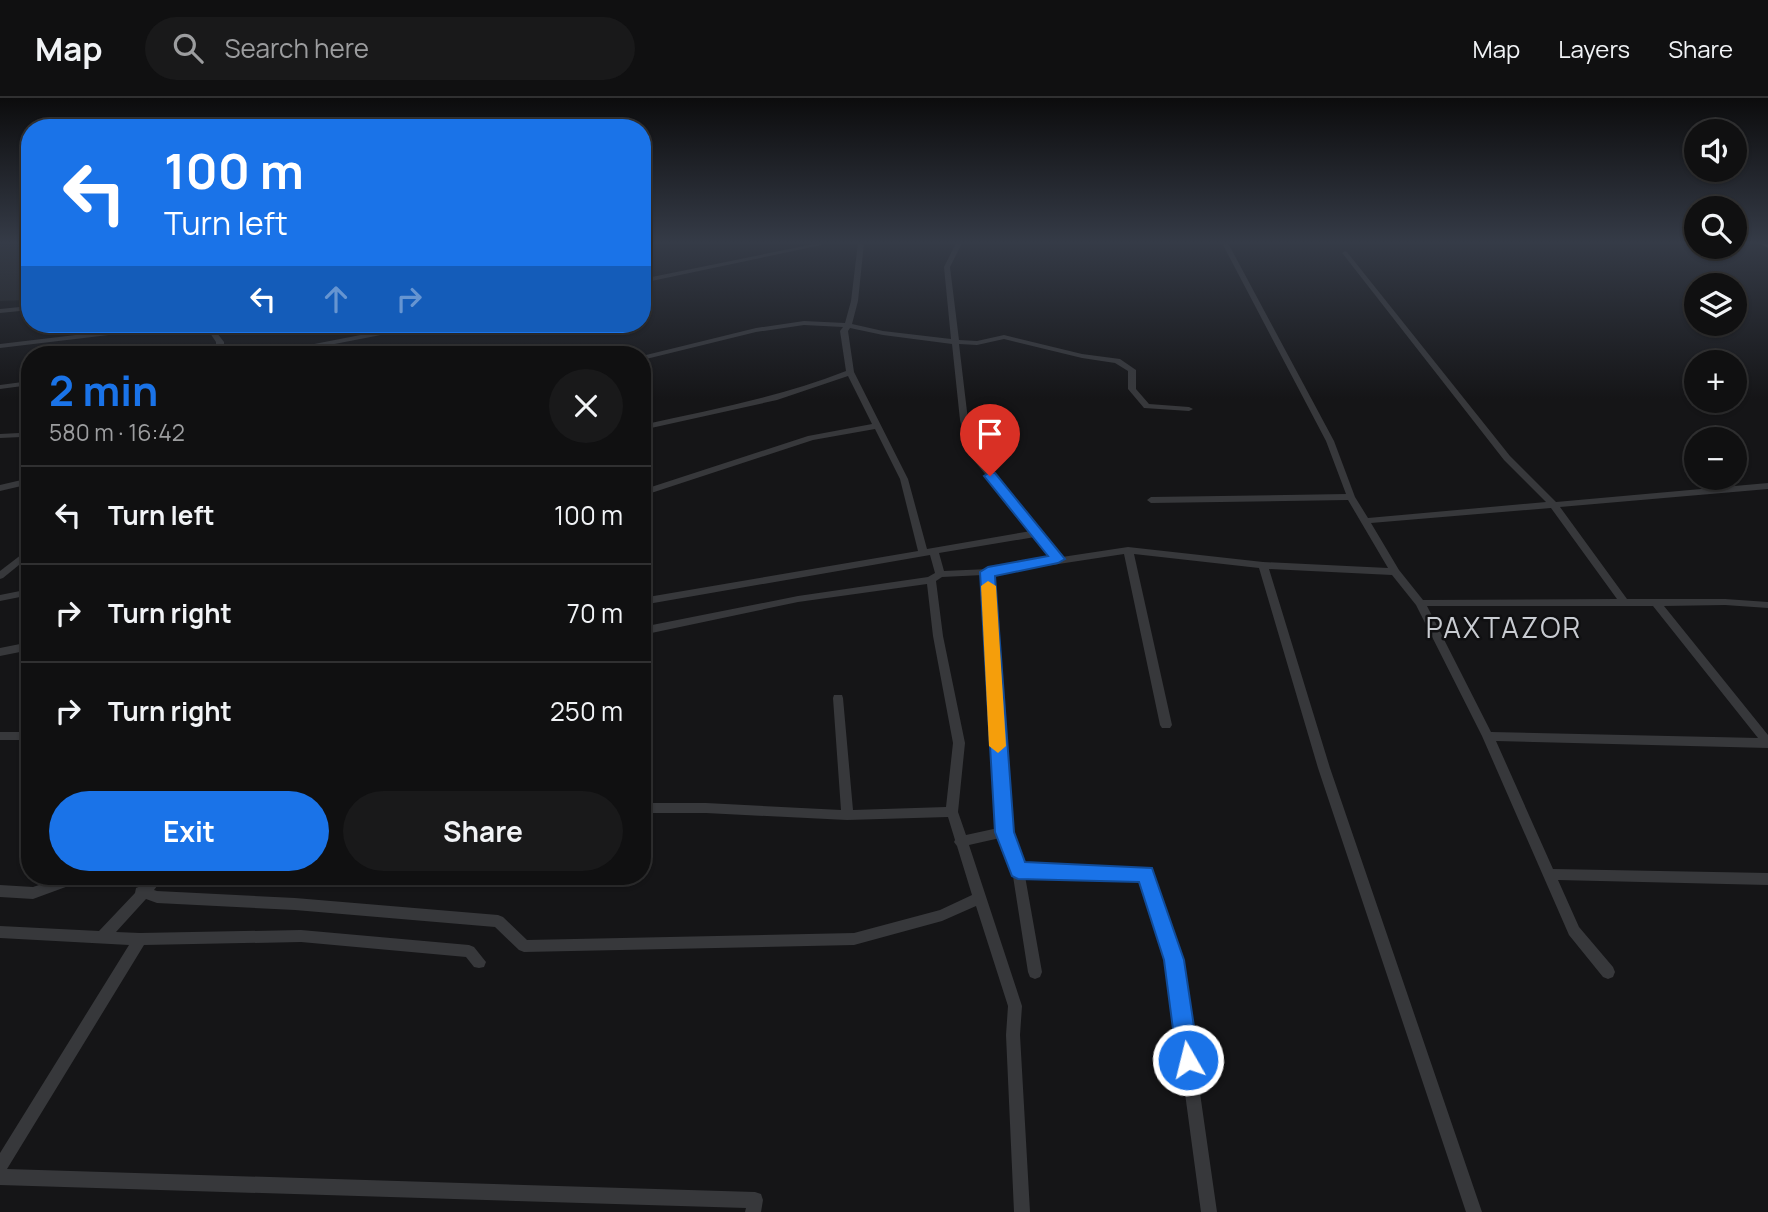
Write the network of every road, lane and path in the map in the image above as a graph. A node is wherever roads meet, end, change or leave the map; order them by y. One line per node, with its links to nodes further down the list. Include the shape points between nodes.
1 (853, 295): 7 (street)
2 (950, 295): 10 (street)
3 (1253, 295): 26 (street, via 1330,441)
4 (1378, 295): 28 (street, via 1507,458)
5 (21, 309): 6 (street)
6 (0, 311)
7 (848, 324): 10 (street); 13 (street, via 784,325); 14 (street, via 844,331)
8 (109, 333): 11 (street)
9 (381, 333): 12 (street)
10 (956, 342): 17 (street, via 1004,337 1117,361 1132,370 1132,389 1147,406); 30 (street, via 972,453)
11 (0, 346)
12 (314, 346)
13 (651, 356)
14 (850, 372): 18 (street, via 768,400); 19 (street)
15 (21, 384): 16 (street)
16 (0, 387)
17 (1189, 409)
18 (651, 426)
19 (876, 426): 25 (street, via 811,438); 31 (street, via 904,479)
20 (19, 435): 21 (street)
21 (0, 436)
22 (21, 483): 24 (street)
23 (1768, 486): 28 (street)
24 (0, 488)
25 (651, 490)
26 (1351, 497): 27 (street); 29 (street)
27 (1151, 500)
28 (1554, 505): 29 (street); 45 (street)
29 (1366, 521): 37 (street)
30 (1038, 533): 31 (street); 34 (street)
31 (928, 550): 39 (street); 42 (street)
32 (1128, 550): 34 (street); 35 (street); 51 (street)
33 (21, 558): 38 (street)
34 (1058, 559): 36 (street)
35 (1263, 565): 37 (street); 80 (street, via 1324,768)
36 (988, 572): 39 (street); 59 (street)
37 (1395, 572): 44 (street)
38 (0, 576)
39 (935, 577): 47 (street); 57 (street, via 938,636 959,743)
40 (21, 594): 41 (street)
41 (0, 598)
42 (651, 599)
43 (1656, 602): 45 (street); 46 (street); 55 (street)
44 (1420, 603): 45 (street); 54 (street)
45 (1625, 603)
46 (1768, 605)
47 (651, 629)
48 (21, 648): 49 (street)
49 (0, 652)
50 (838, 698): 58 (street)
51 (1166, 725)
52 (0, 736): 53 (street)
53 (21, 736)
54 (1488, 736): 55 (street); 62 (street)
55 (1768, 743)
56 (651, 808): 58 (street)
57 (952, 812): 58 (street); 60 (street)
58 (847, 815)
59 (1004, 832): 60 (street); 61 (street)
60 (960, 842): 68 (street)
61 (1018, 870): 73 (street); 79 (street, via 1146,874 1174,960)
62 (1548, 874): 63 (street); 74 (street, via 1574,931)
63 (1768, 879)
64 (57, 885): 66 (street, via 33,894)
65 (149, 885): 67 (street)
66 (0, 891)
67 (141, 892): 68 (street, via 157,897 498,921 524,946 854,939 942,915); 70 (street)
68 (979, 898): 78 (street, via 1015,1006)
69 (0, 932): 70 (street)
70 (102, 937): 71 (street)
71 (140, 939): 72 (street, via 300,936 469,951); 75 (street)
72 (479, 961)
73 (1035, 972)
74 (1608, 972)
75 (0, 1167)
76 (0, 1177): 77 (street, via 755,1200)
77 (753, 1212)
78 (1022, 1212)
79 (1209, 1212)
80 (1474, 1212)

